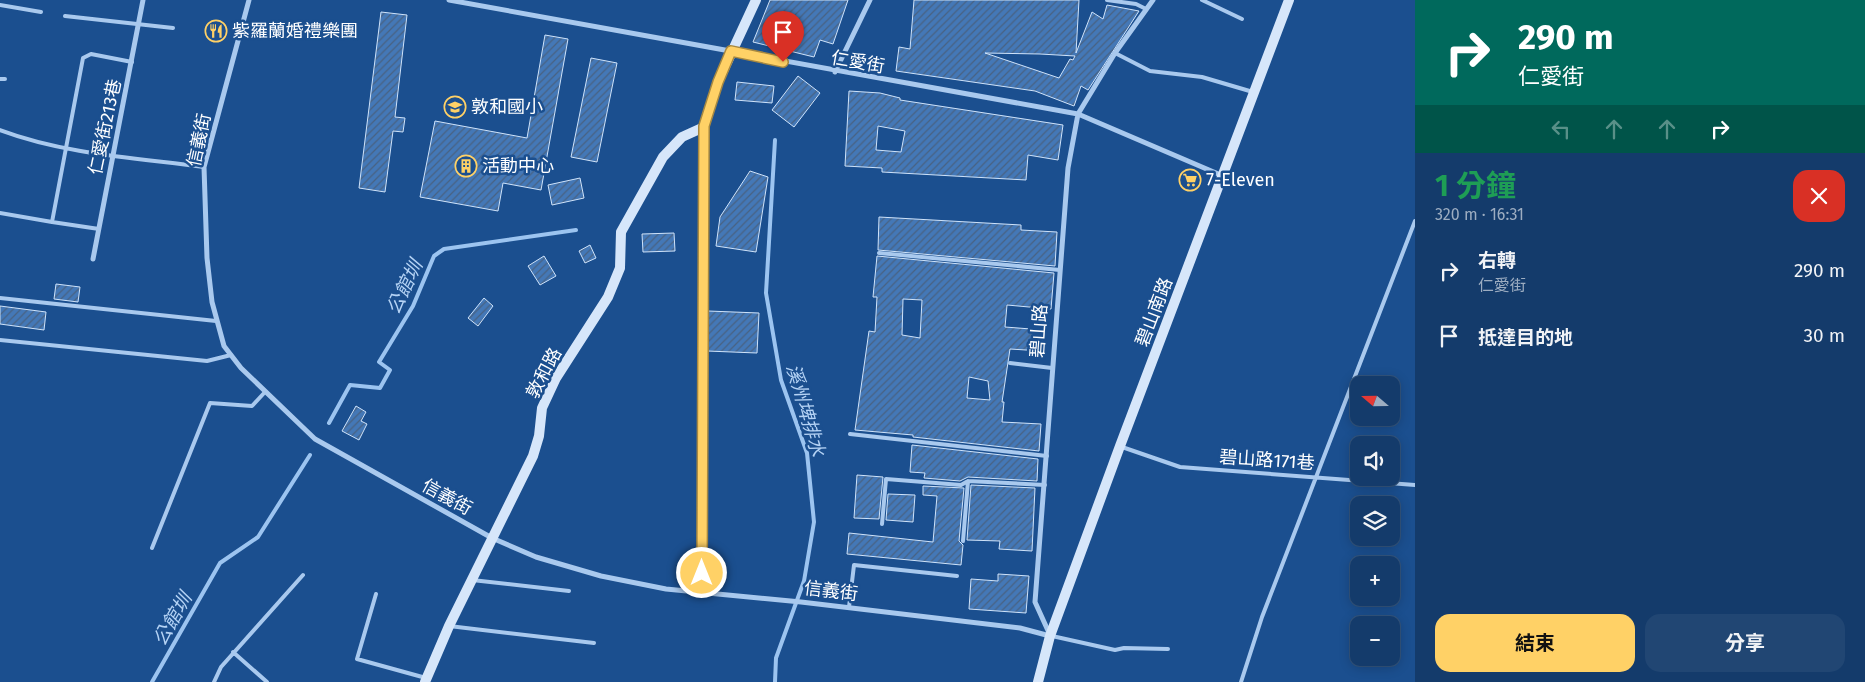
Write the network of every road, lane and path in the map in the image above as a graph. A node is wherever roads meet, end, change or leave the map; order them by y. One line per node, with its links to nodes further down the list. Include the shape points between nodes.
1 (144, 0): 17 (street, 仁愛街213巷)
2 (249, 0): 31 (street, 信義街)
3 (449, 0): 12 (street, 仁愛街)
4 (486, 0): 12 (street)
5 (756, 0): 19 (street)
6 (870, 0): 22 (street)
7 (1107, 0): 13 (lane, via 1136,4)
8 (1153, 0): 13 (street, 碧山路)
9 (1202, 0): 16 (lane)
10 (1290, 0): 25 (street, 碧山南路)
11 (0, 6): 14 (lane)
12 (484, 7): 19 (street, 仁愛街)
13 (1146, 9): 20 (street, 碧山路)
14 (41, 12)
15 (65, 16): 17 (lane)
16 (1242, 18)
17 (138, 24): 18 (lane); 21 (street, 仁愛街213巷)
18 (173, 28)
19 (731, 51): 22 (street, 仁愛街); 27 (street)
20 (1115, 53): 25 (lane, via 1150,71 1202,76); 26 (street, 碧山路)
21 (132, 62): 29 (lane, via 91,54 83,58); 30 (street, 仁愛街213巷)
22 (835, 72): 26 (street, 仁愛街)
23 (0, 79): 24 (lane)
24 (5, 79)
25 (1254, 93): 32 (street, 碧山南路)
26 (1078, 114): 32 (street, 仁愛街); 39 (street, 碧山路, via 1068,168)
27 (704, 126): 55 (street, 敦和路, via 682,137 663,157 621,232 620,268 611,290 556,378 542,408 533,456); 62 (street)
28 (0, 130): 29 (lane, via 31,142)
29 (66, 147): 30 (lane); 35 (lane)
30 (112, 156): 31 (lane); 36 (street, 仁愛街213巷)
31 (204, 167): 41 (street, 信義街, via 207,258)
32 (1223, 176): 48 (street, 碧山南路)
33 (0, 213): 35 (lane)
34 (1415, 221): 50 (lane)
35 (52, 222): 36 (lane)
36 (99, 229): 38 (street, 仁愛街213巷)
37 (879, 253): 39 (lane)
38 (93, 259)
39 (1060, 270): 45 (street, 碧山路)
40 (0, 298): 41 (lane)
41 (216, 321): 43 (street, 信義街, via 224,346)
42 (0, 340): 43 (lane, via 207,361)
43 (231, 355): 46 (street, 信義街)
44 (1010, 363): 45 (lane)
45 (1052, 368): 49 (street, 碧山路)
46 (265, 392): 55 (street, 信義街, via 315,439); 57 (lane, via 252,406 210,403)
47 (850, 434): 49 (lane)
48 (1120, 446): 50 (lane, 碧山路171巷, via 1180,467); 66 (street, 碧山南路)
49 (1047, 456): 52 (street, 碧山路)
50 (1316, 478): 53 (lane, 碧山路171巷); 74 (lane, via 1262,617)
51 (968, 480): 52 (lane); 54 (lane, via 961,485 886,479); 56 (lane)
52 (1045, 485): 66 (street, 碧山路, via 1035,602)
53 (1415, 485)
54 (882, 524)
55 (492, 538): 60 (street, 敦和路); 62 (street, 信義街, via 536,557 601,576)
56 (963, 541)
57 (152, 548)
58 (303, 575): 69 (lane)
59 (957, 576): 64 (lane, via 854,566)
60 (472, 580): 61 (lane); 65 (street, 敦和路)
61 (569, 591)
62 (702, 593): 64 (street, 信義街)
63 (376, 594): 70 (lane, via 357,659)
64 (849, 607): 66 (street, 信義街, via 1020,628)
65 (449, 626): 67 (lane); 70 (street, 敦和路)
66 (1050, 636): 68 (lane, via 1115,650); 73 (street)
67 (594, 643)
68 (1168, 649)
69 (233, 652): 71 (lane, via 221,666); 72 (lane)
70 (425, 680)
71 (214, 682)
72 (266, 682)
73 (1038, 682)
74 (1241, 682)

